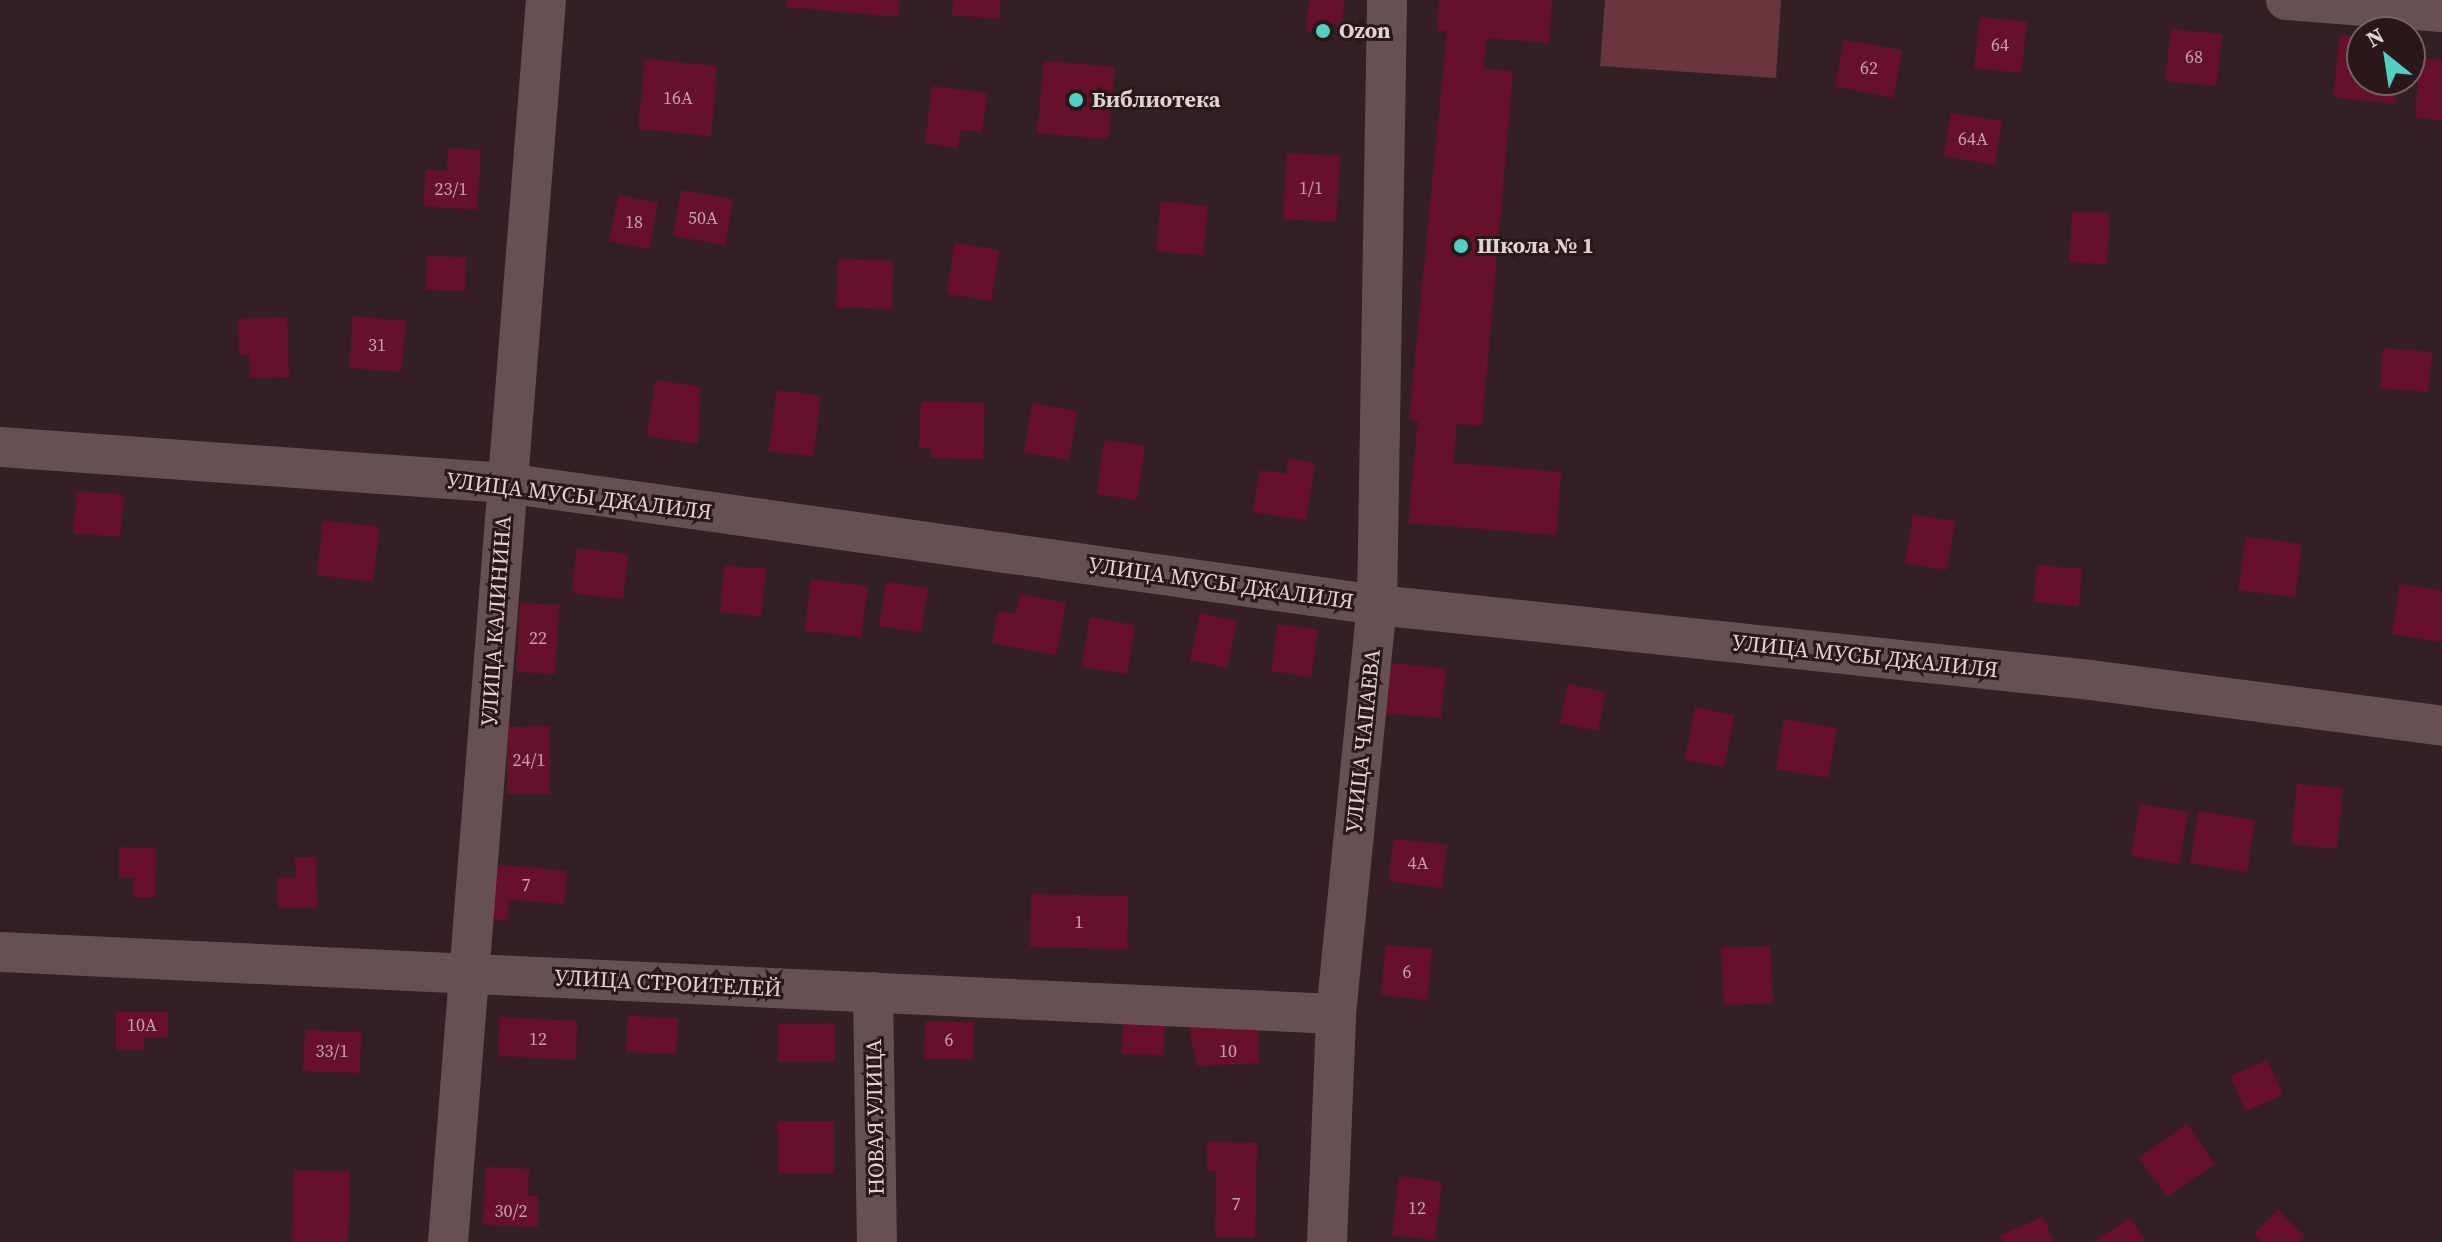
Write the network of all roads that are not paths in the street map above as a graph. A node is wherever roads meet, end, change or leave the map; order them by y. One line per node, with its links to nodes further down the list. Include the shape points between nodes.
1 (546, 0): 6 (street, УЛИЦА КАЛИНИНА)
2 (1387, 0): 7 (street, УЛИЦА ЧАПАЕВА)
3 (2286, 0): 4 (street)
4 (2442, 12)
5 (0, 447): 6 (street, УЛИЦА МУСЫ ДЖАЛИЛЯ)
6 (506, 483): 7 (street, УЛИЦА МУСЫ ДЖАЛИЛЯ); 10 (street, УЛИЦА КАЛИНИНА)
7 (1377, 605): 8 (street, УЛИЦА МУСЫ ДЖАЛИЛЯ, via 2074,678); 12 (street, УЛИЦА ЧАПАЕВА)
8 (2442, 726)
9 (0, 952): 10 (street, УЛИЦА СТРОИТЕЛЕЙ)
10 (468, 974): 11 (street, УЛИЦА СТРОИТЕЛЕЙ); 13 (street, УЛИЦА КАЛИНИНА)
11 (873, 992): 12 (street, УЛИЦА СТРОИТЕЛЕЙ); 14 (street, НОВАЯ УЛИЦА)
12 (1336, 1014): 15 (street, УЛИЦА ЧАПАЕВА)
13 (448, 1242)
14 (877, 1242)
15 (1327, 1242)

